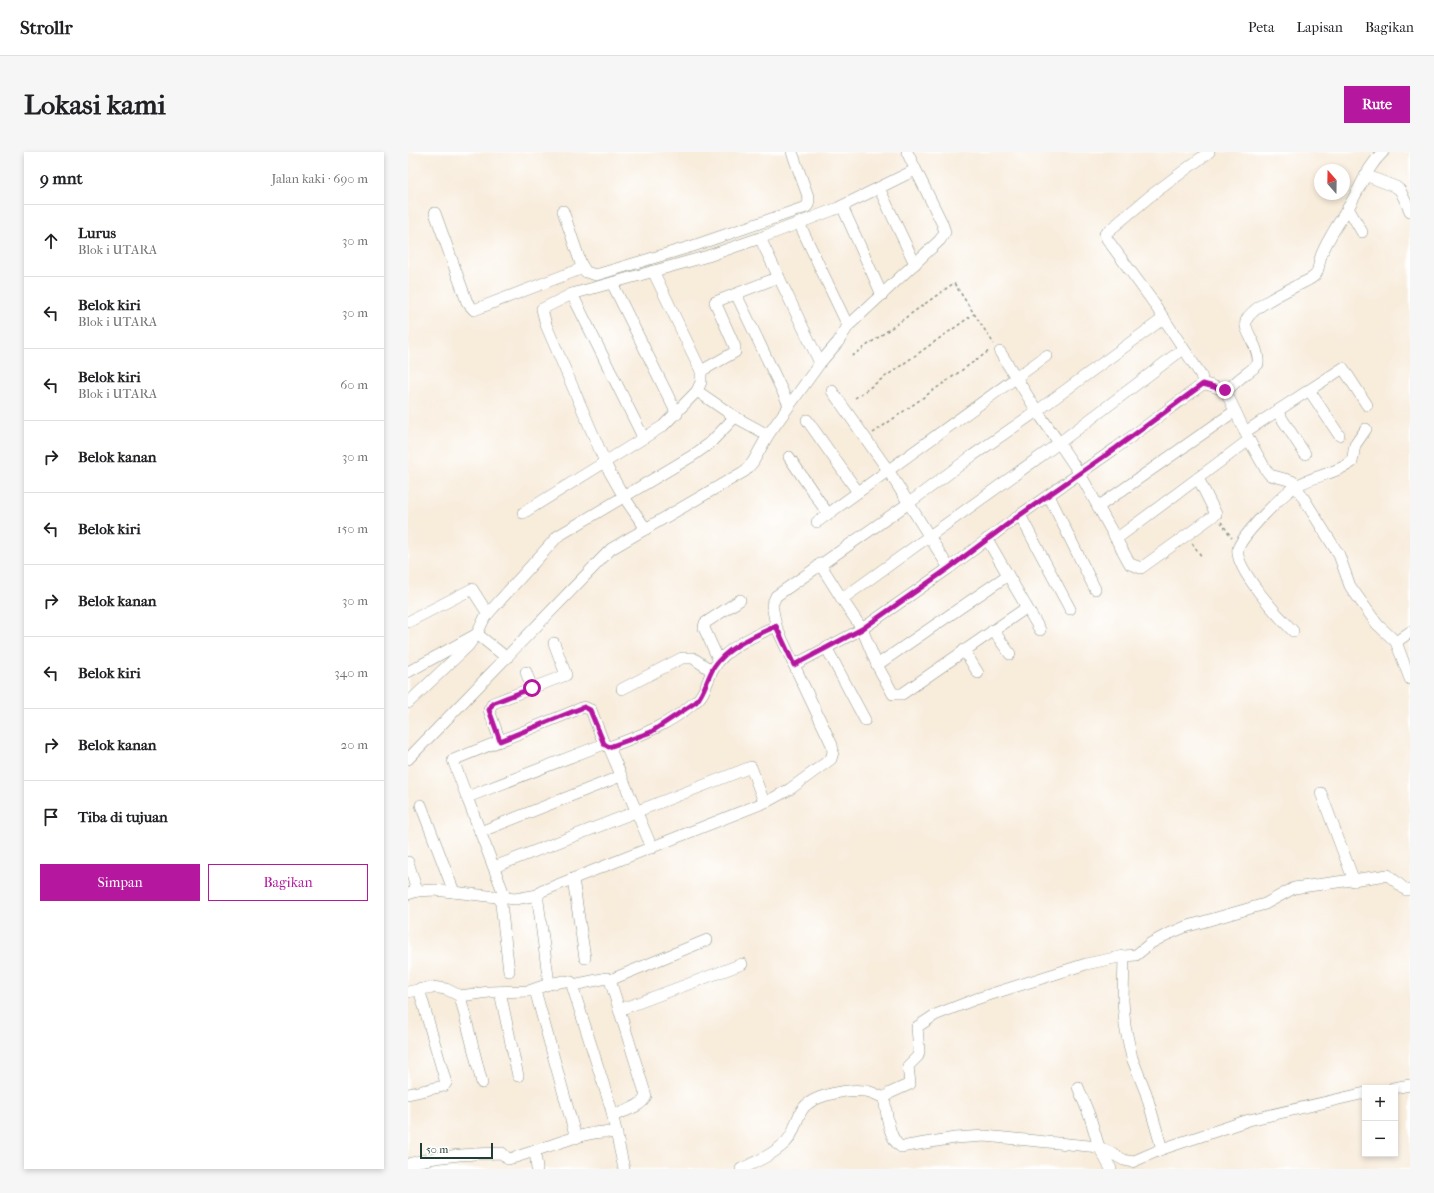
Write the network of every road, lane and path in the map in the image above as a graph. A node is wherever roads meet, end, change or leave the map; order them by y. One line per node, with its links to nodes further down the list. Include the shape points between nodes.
1 (792, 152): 17 (street, via 809,199 806,207 693,246 596,275 586,272)
2 (907, 152): 5 (street)
3 (1208, 152): 25 (street, via 1105,234)
4 (1382, 152): 6 (street)
5 (915, 170): 7 (street); 16 (street, via 945,232)
6 (1365, 176): 9 (street); 11 (street, via 1400,190)
7 (879, 188): 8 (street); 16 (street)
8 (842, 206): 13 (street); 23 (street)
9 (1348, 208): 14 (street); 35 (street, via 1321,256 1316,274 1274,297 1246,320 1246,326 1257,349 1258,364)
10 (563, 211): 17 (street)
11 (1410, 211)
12 (435, 214): 17 (street, via 467,302 474,310)
13 (799, 222): 15 (street); 26 (street)
14 (1362, 232)
15 (760, 238): 18 (street); 19 (street)
16 (915, 264): 23 (street)
17 (583, 268)
18 (653, 271): 20 (street); 32 (street)
19 (779, 277): 22 (street); 31 (street)
20 (612, 283): 21 (street); 45 (street)
21 (572, 294): 53 (street); 57 (street, via 546,306 542,309 542,314)
22 (736, 294): 32 (street, via 715,302 735,352); 40 (street)
23 (882, 295): 26 (street)
24 (974, 314): 27 (path); 29 (path, via 954,283); 39 (path)
25 (1164, 318): 28 (street); 42 (street)
26 (848, 326): 31 (street)
27 (998, 349): 33 (street); 50 (path)
28 (1183, 349): 34 (street, via 1202,375); 54 (street)
29 (852, 356)
30 (1046, 356): 33 (street)
31 (820, 363): 40 (street)
32 (701, 371): 37 (street, via 701,382)
33 (1016, 379): 42 (street); 58 (street)
34 (1203, 384): 35 (street); 59 (street)
35 (1225, 390): 43 (street)
36 (1309, 390): 41 (street, via 1343,368); 44 (street); 51 (street)
37 (697, 391): 45 (street); 46 (street)
38 (832, 391): 58 (street)
39 (855, 398)
40 (789, 405): 49 (street)
41 (1367, 405)
42 (1037, 411): 54 (street); 65 (street)
43 (1235, 411): 52 (street); 66 (street)
44 (1277, 411): 52 (street); 55 (street)
45 (677, 414): 53 (street, via 663,426)
46 (735, 417): 49 (street); 64 (street, via 709,444)
47 (807, 420): 62 (street)
48 (1366, 429): 61 (street, via 1355,445 1352,462)
49 (768, 434): 72 (street, via 753,462 744,471)
50 (870, 435)
51 (1338, 435)
52 (1247, 436): 60 (street); 61 (street, via 1270,475 1292,482)
53 (643, 437): 57 (street)
54 (1059, 443): 59 (street); 74 (street)
55 (1305, 454)
56 (789, 457): 68 (street)
57 (604, 460): 64 (street); 67 (street)
58 (888, 470): 62 (street); 65 (street)
59 (1080, 474): 63 (street); 66 (street)
60 (1198, 478): 69 (street); 77 (street)
61 (1296, 486): 93 (street, via 1277,502 1242,540 1238,549 1239,559 1262,597); 96 (street, via 1338,555 1350,586 1377,624)
62 (858, 492): 68 (street)
63 (1049, 496): 70 (street); 82 (street)
64 (624, 497): 72 (street); 87 (street, via 558,536)
65 (909, 503): 74 (street); 79 (street)
66 (1098, 507): 77 (street)
67 (523, 513)
68 (828, 514): 71 (street)
69 (1216, 514): 73 (street); 75 (path)
70 (1020, 515): 76 (street); 86 (street)
71 (817, 522)
72 (646, 528): 101 (street, via 611,549)
73 (1186, 535): 77 (street, via 1141,568 1130,564); 78 (path)
74 (929, 536): 80 (street); 83 (street)
75 (1232, 538)
76 (987, 539): 80 (street); 81 (street)
77 (1116, 539)
78 (1202, 557)
79 (820, 564): 83 (street); 89 (street, via 776,596 772,605)
80 (949, 568): 90 (street)
81 (1008, 575): 85 (street); 104 (street)
82 (1096, 588)
83 (842, 599): 90 (street)
84 (740, 600): 102 (street, via 705,623 704,628)
85 (1026, 608): 91 (street); 92 (street)
86 (1070, 610)
87 (488, 614): 88 (street, via 472,588); 95 (street)
88 (408, 622)
89 (776, 626): 102 (street, via 736,646); 103 (street)
90 (862, 629): 98 (street); 104 (street)
91 (993, 630): 99 (street); 100 (street)
92 (1040, 630)
93 (1293, 631)
94 (1410, 632): 96 (street)
95 (477, 634): 101 (street); 106 (street); 112 (street, via 468,646)
96 (1396, 642): 109 (street)
97 (554, 643): 110 (street, via 566,675)
98 (826, 647): 103 (street); 113 (street)
99 (964, 650): 104 (street, via 898,695 893,694); 108 (street)
100 (1010, 654)
101 (507, 658): 116 (street)
102 (719, 661): 105 (street)
103 (794, 665): 120 (street, via 832,745 832,759 790,789)
104 (877, 665)
105 (712, 671): 111 (street, via 693,658 682,658); 115 (street, via 701,697 696,702 651,732)
106 (408, 672)
107 (526, 672): 110 (street)
108 (978, 673)
109 (1410, 679)
110 (532, 688): 114 (street, via 493,703 489,710)
111 (622, 689)
112 (408, 703)
113 (865, 720)
114 (500, 741): 115 (street, via 584,707 590,710); 119 (street, via 453,760)
115 (607, 745): 117 (street); 119 (street, via 477,792)
116 (408, 759)
117 (621, 776): 122 (street); 123 (street)
118 (1321, 793): 128 (street)
119 (468, 800): 123 (street)
120 (764, 802): 122 (street, via 751,767); 124 (street)
121 (421, 805): 131 (street)
122 (636, 812): 124 (street); 126 (street)
123 (480, 832): 126 (street)
124 (652, 848): 127 (street)
125 (408, 862): 130 (street)
126 (494, 867): 133 (street)
127 (573, 879): 132 (street); 136 (street)
128 (1354, 880): 129 (street, via 1388,875 1406,890); 135 (street, via 1294,888 1265,904 1185,927 1151,943 1136,955)
129 (1410, 890)
130 (413, 892): 131 (street)
131 (454, 892): 133 (street)
132 (538, 895): 133 (street, via 515,899); 140 (street)
133 (502, 897): 138 (street)
134 (707, 940): 139 (street)
135 (1124, 956): 155 (street, via 1045,976 935,1015 917,1027 919,1051 918,1056 908,1066 910,1084); 160 (street, via 1124,1026)
136 (585, 958)
137 (742, 964): 147 (street)
138 (509, 971)
139 (610, 980): 141 (street, via 607,978); 147 (street)
140 (549, 984): 141 (street, via 564,981); 143 (street)
141 (573, 985): 156 (street)
142 (420, 989): 144 (street); 146 (street, via 446,989); 153 (street, via 446,1083 439,1088)
143 (535, 990): 145 (street); 158 (street)
144 (408, 992)
145 (500, 992): 146 (street); 148 (street)
146 (460, 996): 149 (street)
147 (619, 1010): 156 (street, via 646,1096 638,1105)
148 (518, 1076)
149 (482, 1083)
150 (1410, 1085): 152 (street)
151 (1078, 1087): 159 (street)
152 (1398, 1087)
153 (408, 1094)
154 (1362, 1094): 160 (street, via 1249,1120)
155 (884, 1098): 159 (street, via 893,1137 901,1147 972,1136); 165 (street, via 870,1092 855,1090 811,1101 802,1109 795,1129 785,1144)
156 (613, 1116): 157 (street)
157 (617, 1134): 158 (street, via 612,1131); 164 (street)
158 (576, 1138): 161 (street)
159 (1099, 1147): 160 (street, via 1128,1162); 166 (street)
160 (1162, 1149)
161 (535, 1151): 162 (street, via 508,1159 502,1153 467,1153); 163 (street)
162 (408, 1164)
163 (537, 1169)
164 (624, 1169)
165 (741, 1169)
166 (1111, 1169)

